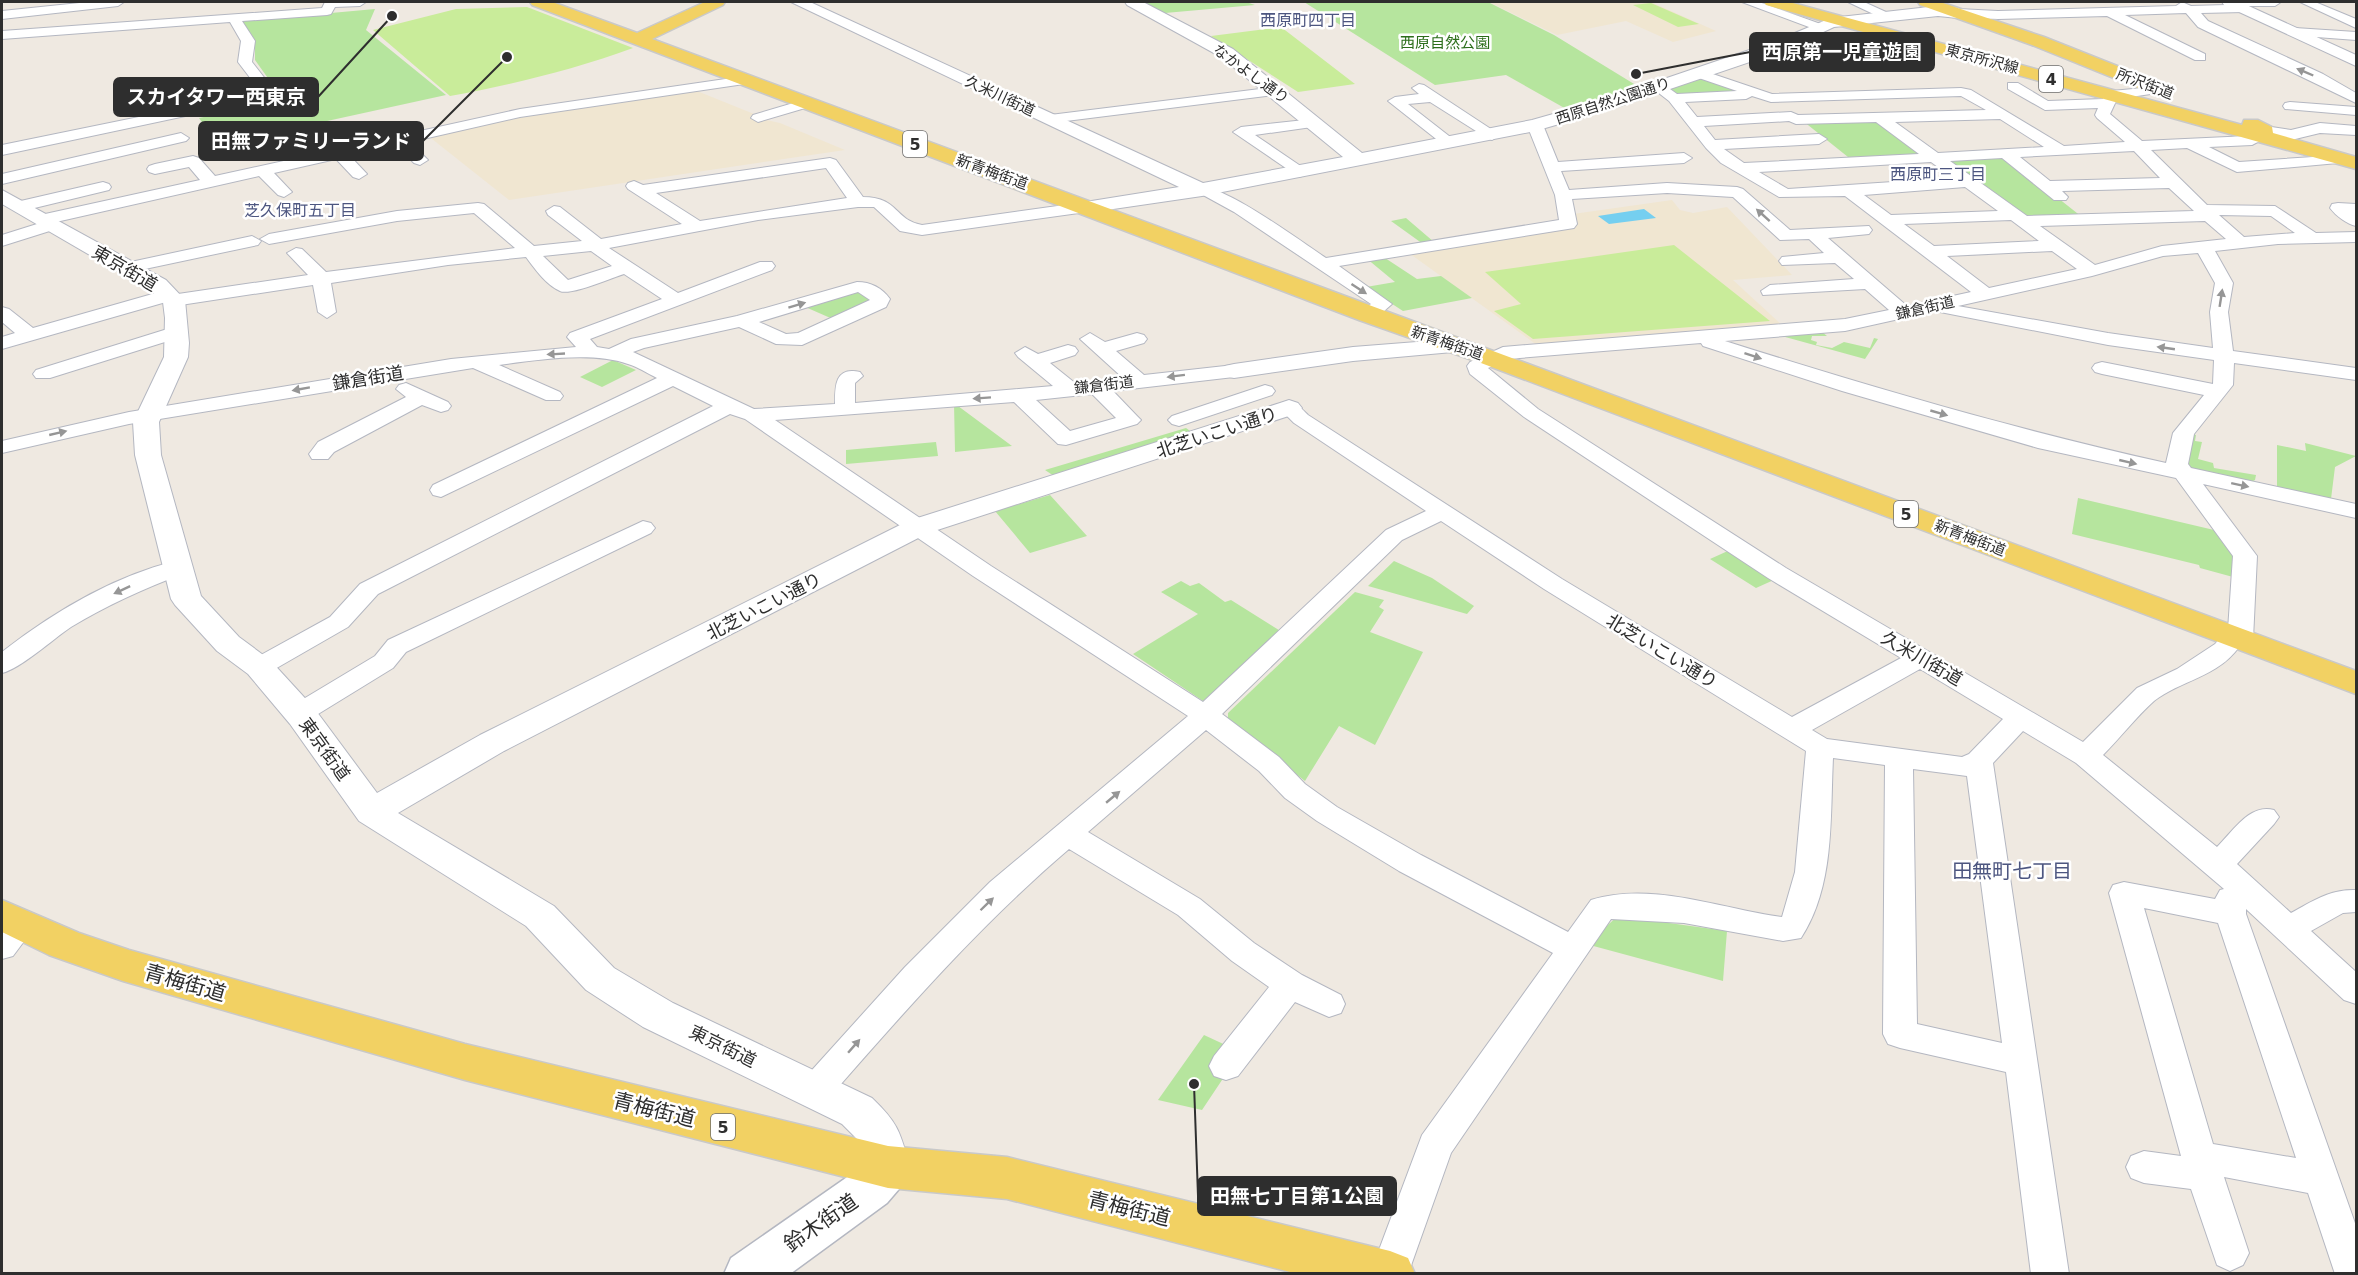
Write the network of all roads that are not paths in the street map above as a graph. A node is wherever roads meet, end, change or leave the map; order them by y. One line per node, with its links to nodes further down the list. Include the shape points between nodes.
1 (118, 2): 20 (street)
2 (242, 2): 22 (street)
3 (360, 2): 22 (street, via 330,4 327,11)
4 (538, 2): 33 (main road, 新青梅街道 / 5)
5 (717, 2): 33 (main road)
6 (799, 2): 58 (street, 久米川街道)
7 (1132, 2): 45 (street, なかよし通り, via 1227,53)
8 (1748, 2): 28 (street)
9 (1772, 2): 23 (main road, 東京所沢線 / 4)
10 (1854, 2): 21 (street)
11 (1926, 2): 18 (main road, 所沢街道 / 4)
12 (2077, 2): 19 (street)
13 (2174, 2): 17 (street)
14 (2275, 2): 16 (street, 西原自然公園通り)
15 (2306, 2): 25 (street)
16 (2234, 4): 17 (street, 西原自然公園通り); 29 (street)
17 (2188, 9): 19 (street, 西原自然公園通り); 50 (street, one-way to 17, via 2212,28)
18 (1958, 12): 19 (street, 西原自然公園通り); 21 (street, 西原自然公園通り); 44 (main road, 所沢街道 / 4)
19 (2105, 12): 27 (street)
20 (2, 15)
21 (1891, 17): 23 (street, 西原自然公園通り)
22 (234, 18): 24 (street); 72 (street, via 248,41 245,62 270,93)
23 (1841, 21): 28 (street, 西原自然公園通り); 49 (main road, 東京所沢線 / 4)
24 (183, 22): 30 (street, via 123,31 36,37); 32 (street)
25 (2356, 24)
26 (2157, 25): 27 (street)
27 (2137, 26): 37 (street)
28 (1822, 27): 40 (street, 西原自然公園通り, via 1807,36)
29 (2295, 32): 31 (street); 34 (street)
30 (2, 35)
31 (2356, 36)
32 (183, 38)
33 (639, 39): 41 (main road, 新青梅街道 / 5)
34 (2316, 42): 35 (street); 36 (street)
35 (2356, 45)
36 (2338, 52): 38 (street); 39 (street)
37 (2199, 54)
38 (2356, 54)
39 (2356, 61)
40 (1698, 73): 46 (street, 西原自然公園通り); 47 (street)
41 (746, 80): 51 (main road, 新青梅街道 / 5); 66 (street, via 520,113)
42 (2013, 86): 49 (street, via 2045,105)
43 (1419, 88): 48 (street)
44 (2159, 89): 49 (street); 63 (main road, 所沢街道 / 4)
45 (1277, 91): 58 (street); 60 (street, なかよし通り)
46 (1666, 92): 47 (street); 59 (street); 61 (street, 西原自然公園通り)
47 (1766, 96): 54 (street, via 1956,91 1971,94); 56 (street)
48 (1431, 97): 64 (street); 68 (street, via 1395,101)
49 (2110, 99): 63 (main road, 東京所沢線 / 4); 71 (street, via 2102,115)
50 (2356, 99)
51 (807, 103): 55 (street); 102 (main road, 新青梅街道 / 5)
52 (2290, 106): 53 (street)
53 (2356, 111)
54 (2002, 114): 57 (street); 73 (street)
55 (758, 118)
56 (1793, 118): 57 (street); 59 (street); 67 (street)
57 (1880, 118): 76 (street)
58 (1050, 119): 96 (street, 久米川街道)
59 (1692, 122): 70 (street)
60 (1314, 123): 80 (street, なかよし通り); 88 (street, via 1241,132)
61 (1535, 125): 64 (street, 西原自然公園通り); 83 (street)
62 (2356, 130): 63 (street, via 2320,128 2291,135)
63 (2263, 134): 69 (street, via 2252,140); 78 (main road, 所沢街道 / 4)
64 (1492, 135): 68 (street, 西原自然公園通り)
65 (182, 140): 90 (street)
66 (399, 140): 74 (street); 79 (street)
67 (1819, 140): 70 (street); 81 (street)
68 (1450, 143): 80 (street, 西原自然公園通り)
69 (2188, 143): 71 (street); 78 (street, via 2237,167)
70 (1711, 145): 84 (street, via 1719,155)
71 (2138, 146): 73 (street); 93 (street)
72 (2, 150)
73 (2060, 150): 75 (street)
74 (339, 153): 87 (street); 89 (street)
75 (2005, 153): 76 (street); 94 (street)
76 (1933, 157): 81 (street); 92 (street)
77 (1684, 158): 83 (street)
78 (2338, 158): 82 (main road, 所沢街道 / 4)
79 (420, 160)
80 (1360, 161): 88 (street, 西原自然公園通り)
81 (1848, 161): 84 (street)
82 (2356, 163)
83 (1551, 167): 99 (street)
84 (1743, 168): 97 (street, via 1785,194)
85 (155, 169): 91 (street, via 193,161)
86 (780, 170): 100 (street, via 830,163); 103 (street); 112 (street, via 635,187)
87 (262, 171): 91 (street); 98 (street)
88 (1299, 172): 96 (street, 西原自然公園通り)
89 (359, 174)
90 (2, 178)
91 (211, 182): 111 (street)
92 (1968, 182): 97 (street); 107 (street)
93 (2172, 183): 94 (street); 106 (street)
94 (2047, 186): 108 (street)
95 (102, 187): 101 (street)
96 (1202, 190): 102 (street, 西原自然公園通り); 127 (street, via 1240,208)
97 (1849, 190): 109 (street)
98 (284, 192)
99 (1563, 195): 114 (street, one-way to 99, via 1786,236 1737,192 1667,188); 127 (street, via 1568,224)
100 (858, 202): 102 (street, via 878,202 906,227 922,230); 103 (street)
101 (8, 203): 111 (street, 東京街道)
102 (1086, 207): 143 (main road, 新青梅街道 / 5)
103 (802, 208): 112 (street)
104 (2356, 209): 110 (street, via 2338,208)
105 (554, 211): 119 (street)
106 (2206, 213): 108 (street); 115 (street, via 2275,211); 118 (street)
107 (2020, 218): 108 (street); 109 (street); 120 (street)
108 (2086, 219)
109 (1888, 220): 122 (street)
110 (2356, 221)
111 (46, 222): 117 (street); 130 (street, 東京街道)
112 (697, 226): 119 (street)
113 (1863, 230): 114 (street)
114 (1814, 234): 125 (street)
115 (2311, 237): 116 (street, 鎌倉街道); 118 (street, 鎌倉街道)
116 (2356, 237)
117 (2, 242)
118 (2239, 242): 121 (street, 鎌倉街道)
119 (598, 245): 124 (street); 129 (street, via 598,249)
120 (2058, 245): 122 (street); 131 (street)
121 (2204, 246): 131 (street, 鎌倉街道, via 2162,251); 154 (street, one-way to 121, via 2220,312 2223,280)
122 (1929, 252): 136 (street)
123 (296, 253): 132 (street)
124 (532, 253): 129 (street, via 565,287); 130 (street, via 477,208 397,216); 132 (street)
125 (1840, 257): 126 (street); 133 (street)
126 (1788, 261)
127 (1321, 264): 143 (street, one-way to 143, via 1383,304)
128 (766, 266): 138 (street)
129 (626, 267): 138 (street)
130 (126, 268): 137 (street, 東京街道, via 158,285)
131 (2092, 271): 136 (street, 鎌倉街道)
132 (321, 278): 137 (street); 140 (street)
133 (1869, 283): 134 (street); 142 (street)
134 (1805, 289): 135 (street); 145 (street)
135 (1770, 291)
136 (1987, 295): 139 (street, 鎌倉街道)
137 (172, 298): 146 (street, 東京街道); 147 (street)
138 (676, 300): 153 (street, via 577,337)
139 (1931, 307): 142 (street, 鎌倉街道); 154 (street, one-way to 139)
140 (327, 312)
141 (2, 313): 147 (street)
142 (1905, 314): 145 (street, 鎌倉街道)
143 (1368, 315): 151 (main road, 新青梅街道 / 5)
144 (741, 321): 144 (street, one-way to 144, via 857,287 865,287 881,299 802,339 783,340); 153 (street)
145 (1845, 325): 148 (street, 鎌倉街道)
146 (177, 332): 159 (street); 177 (street, 東京街道, via 176,357)
147 (29, 335): 150 (street)
148 (1697, 338): 155 (street, 鎌倉街道, via 1552,347); 183 (street, one-way to 183, via 2024,437)
149 (1137, 339): 164 (street, via 1096,344)
150 (2, 343)
151 (1455, 346): 155 (main road, 新青梅街道 / 5); 158 (street, 鎌倉街道, via 1353,354)
152 (1068, 351): 166 (street, via 1030,357)
153 (601, 353): 156 (street, 鎌倉街道, one-way to 156); 163 (street, 鎌倉街道, via 632,358)
154 (2224, 356): 160 (street); 168 (street, via 2223,385)
155 (1490, 358): 190 (main road, 新青梅街道 / 5); 191 (street, 久米川街道, via 1477,370 1531,413 1776,573)
156 (474, 362): 161 (street, 鎌倉街道); 169 (street)
157 (2102, 368): 168 (street)
158 (1234, 371): 164 (street, 鎌倉街道, one-way to 164); 167 (street)
159 (43, 374)
160 (2356, 374)
161 (379, 376): 171 (street); 177 (street, 鎌倉街道, one-way to 177)
162 (853, 376): 175 (street, via 845,380)
163 (673, 378): 173 (street, 鎌倉街道); 184 (street)
164 (1139, 381): 165 (street, 鎌倉街道)
165 (1095, 386): 166 (street, 鎌倉街道); 170 (street, via 1130,420 1066,439)
166 (1070, 389): 170 (street, 鎌倉街道)
167 (1265, 391): 174 (street); 179 (street)
168 (2216, 391): 183 (street, via 2184,433 2177,464)
169 (539, 395)
170 (1018, 395): 175 (street, 鎌倉街道, one-way to 175)
171 (421, 397): 172 (street); 182 (street, via 326,447)
172 (441, 406)
173 (729, 406): 178 (street, 鎌倉街道); 193 (street, via 369,589 339,622)
174 (1289, 408): 186 (street, 北芝いこい通り); 187 (street, 北芝いこい通り)
175 (845, 410): 176 (street, 鎌倉街道)
176 (818, 412): 178 (street, 鎌倉街道); 180 (street)
177 (148, 415): 181 (street, 鎌倉街道, one-way to 177); 189 (street, 東京街道, via 148,455)
178 (752, 415): 180 (street)
179 (1179, 420)
180 (789, 438): 187 (street)
181 (2, 447)
182 (320, 454)
183 (2183, 474): 185 (street, one-way to 185); 190 (street, via 2245,556)
184 (441, 490)
185 (2356, 511)
186 (1441, 512): 196 (street, via 1394,535); 198 (street, 北芝いこい通り)
187 (918, 527): 196 (street); 203 (street, 北芝いこい通り, via 492,743)
188 (643, 528): 195 (street, via 397,646 384,662)
189 (176, 568): 192 (street, one-way to 192, via 79,611 29,642); 193 (street, 東京街道, via 186,599 228,644)
190 (2237, 638): 194 (main road, 新青梅街道 / 5); 200 (street, via 2186,675 2146,694)
191 (1922, 657): 197 (street, 久米川街道); 198 (street)
192 (2, 665)
193 (259, 667): 195 (street, 東京街道)
194 (2356, 683)
195 (300, 713): 203 (street, 東京街道)
196 (1205, 715): 205 (street, one-way to 196); 210 (street, via 1327,814 1410,863)
197 (2021, 716): 200 (street, 久米川街道); 202 (street)
198 (1790, 730): 199 (street, 北芝いこい通り)
199 (1820, 747): 201 (street, 北芝いこい通り); 210 (street, via 1808,881 1803,907 1790,930 1621,904 1602,908)
200 (2086, 756): 206 (street, 久米川街道)
201 (1899, 758): 202 (street, 北芝いこい通り, via 1965,766); 214 (street, via 1900,1034)
202 (1979, 761): 214 (street)
203 (372, 812): 216 (street, 東京街道, via 540,916 600,979 658,1015)
204 (2264, 817): 206 (street)
205 (1068, 834): 211 (street, via 1189,907 1243,952); 216 (street, one-way to 205, via 958,931)
206 (2229, 888): 209 (street, 久米川街道); 217 (street, via 2124,893); 220 (street)
207 (2356, 901): 209 (street, via 2338,901)
208 (8, 928): 218 (main road, 青梅街道 / 5, via 123,965 465,1062)
209 (2290, 929): 212 (street, 久米川街道)
210 (1573, 949): 223 (street, via 1436,1146)
211 (1290, 984): 213 (street); 215 (street)
212 (2356, 991)
213 (1329, 1004)
214 (2022, 1061): 225 (street)
215 (1226, 1066)
216 (815, 1090): 218 (street, 東京街道, via 867,1119 878,1132)
217 (2202, 1166): 219 (street); 220 (street); 221 (street)
218 (888, 1167): 223 (main road, 青梅街道 / 5, via 1007,1178); 224 (main road, 鈴木街道, via 870,1188)
219 (2144, 1167)
220 (2321, 1179): 222 (street)
221 (2230, 1252)
222 (2356, 1271)
223 (1390, 1273)
224 (749, 1274)
225 (2049, 1274)

